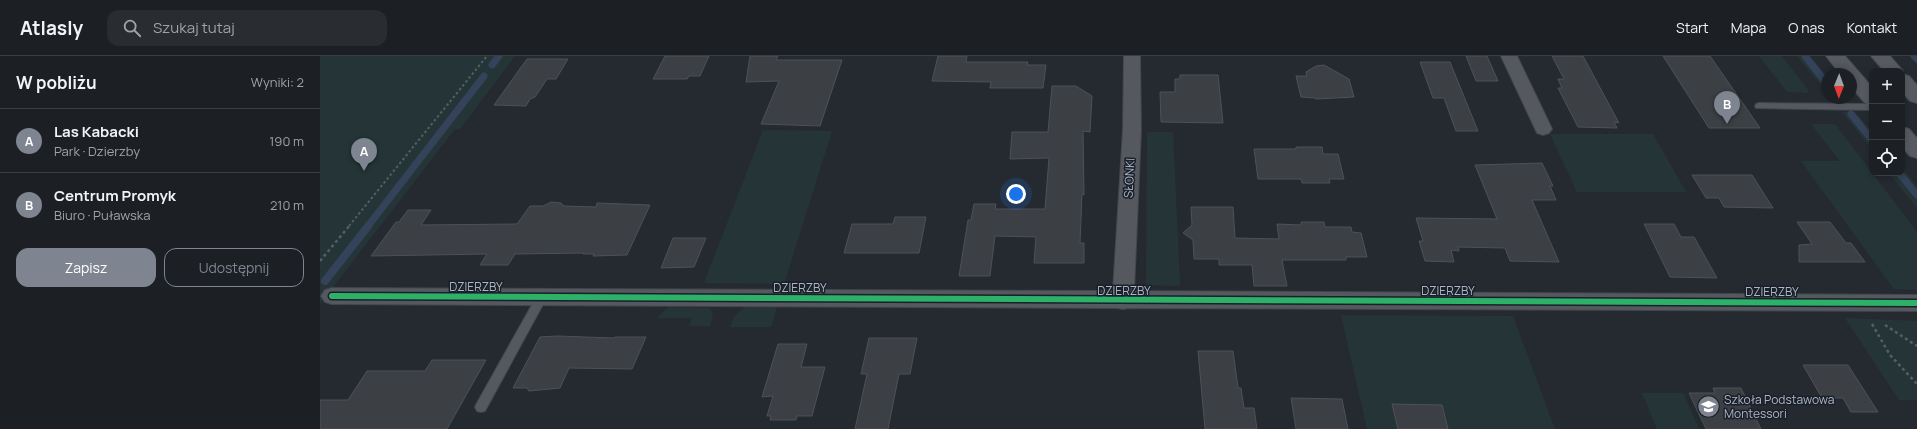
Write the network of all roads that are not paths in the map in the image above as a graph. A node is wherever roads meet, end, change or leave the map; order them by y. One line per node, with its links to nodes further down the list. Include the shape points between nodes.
1 (1132, 56): 18 (street, SŁONKI, via 1132,130)
2 (1509, 56): 13 (street)
3 (1835, 56): 5 (main road)
4 (1880, 56): 6 (main road)
5 (1846, 68)
6 (1891, 68)
7 (1857, 81): 9 (main road)
8 (1905, 83): 10 (main road)
9 (1869, 95)
10 (1917, 97)
11 (1760, 106): 12 (lane)
12 (1869, 107)
13 (1543, 129)
14 (1905, 137): 15 (main road)
15 (1917, 151)
16 (332, 296): 17 (street, DZIERZBY)
17 (542, 297): 18 (street, DZIERZBY); 20 (lane)
18 (1123, 301): 19 (street, DZIERZBY)
19 (1917, 303)
20 (481, 407)

